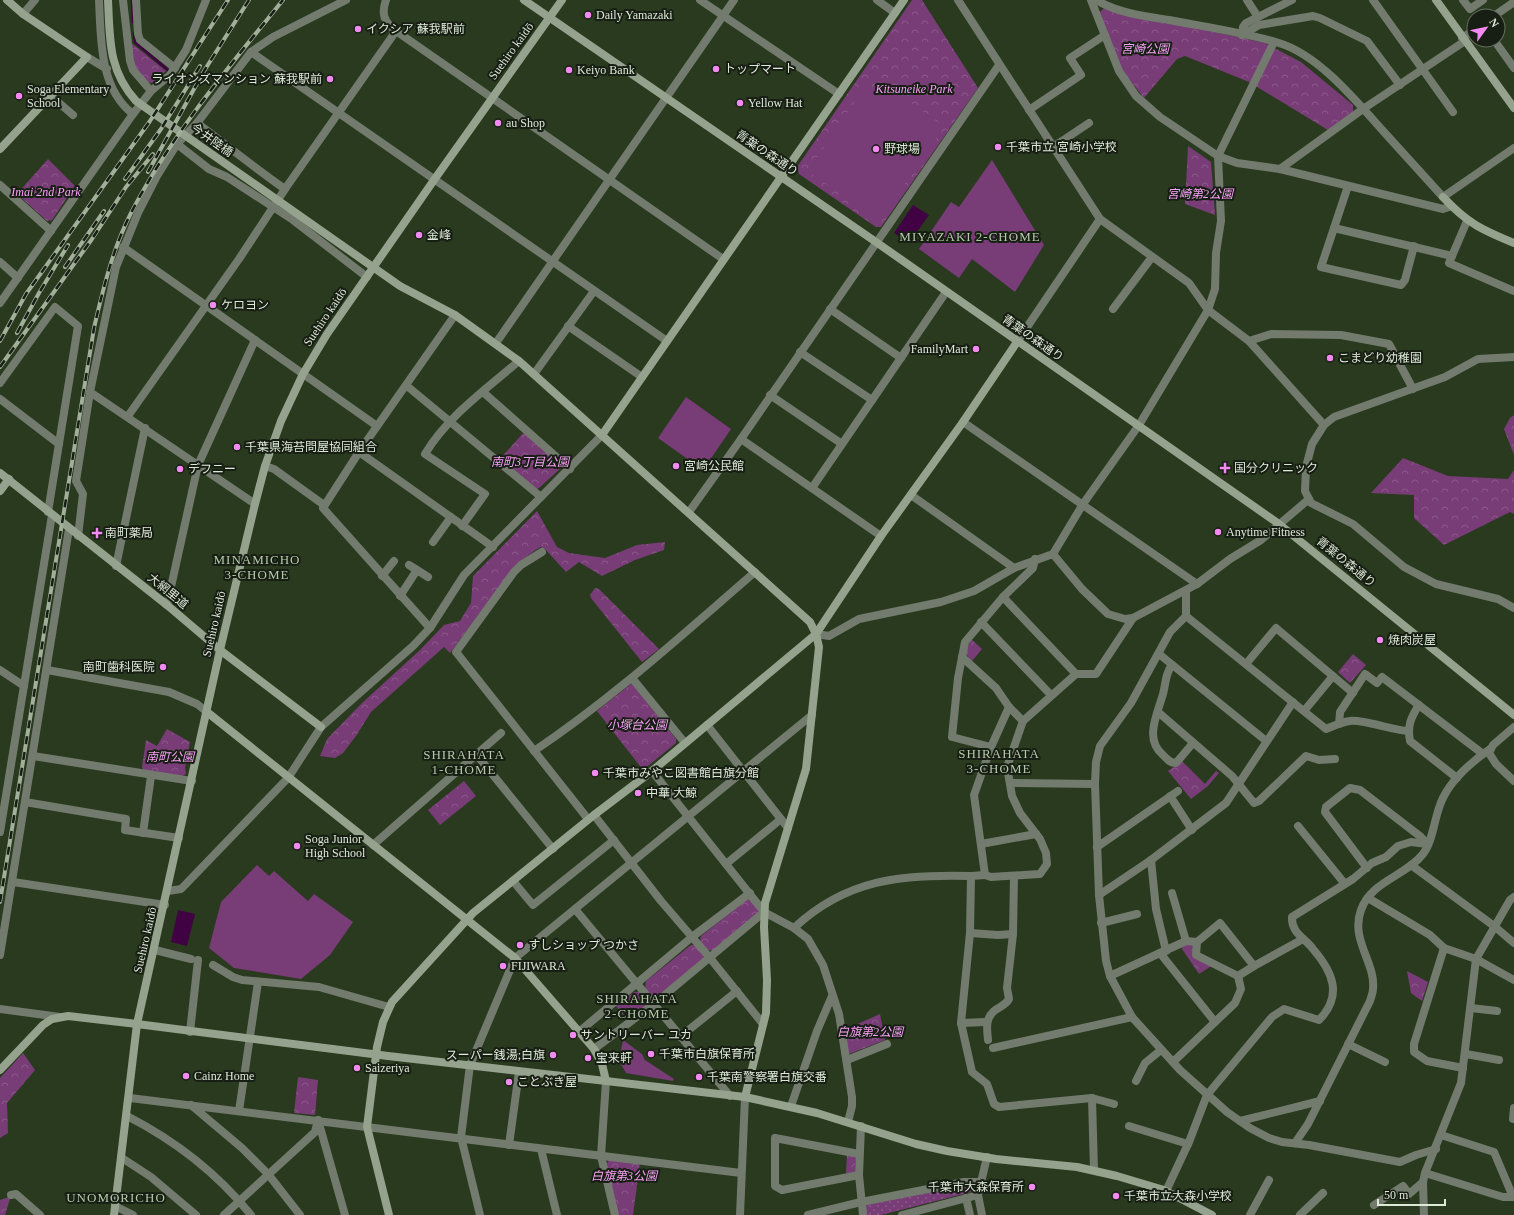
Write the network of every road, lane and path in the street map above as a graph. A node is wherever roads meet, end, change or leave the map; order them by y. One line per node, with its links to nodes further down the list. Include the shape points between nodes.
1 (8, 0): 26 (street)
2 (35, 0): 26 (street)
3 (99, 0): 43 (street, via 101,50)
4 (108, 0): 88 (street, 今井陸橋, via 114,65 124,86 136,101)
5 (123, 0): 30 (street)
6 (136, 0): 31 (street)
7 (206, 0): 41 (street, via 186,50)
8 (346, 0): 38 (street, via 273,37)
9 (386, 0): 32 (street, via 384,17 388,26)
10 (524, 0): 29 (street, 青葉の森通り)
11 (562, 0): 29 (street, Suehiro kaidō)
12 (700, 0): 27 (street)
13 (734, 0): 27 (street)
14 (877, 0): 25 (street)
15 (904, 0): 25 (street)
16 (958, 0): 40 (street)
17 (1091, 0): 34 (street)
18 (1096, 0): 33 (street, via 1106,6 1141,15)
19 (1247, 0): 28 (street)
20 (1291, 0): 28 (street)
21 (1373, 0): 44 (street)
22 (1436, 0): 35 (street)
23 (1463, 0): 24 (street, via 1470,9)
24 (1483, 0)
25 (895, 13): 47 (street)
26 (23, 14): 39 (street)
27 (723, 16): 47 (street); 49 (street)
28 (1258, 17): 33 (street, via 1246,23)
29 (550, 18): 49 (street, 青葉の森通り); 50 (street, Suehiro kaidō)
30 (125, 27): 31 (street); 46 (street, via 130,61 136,77)
31 (138, 27): 41 (street, via 140,40)
32 (396, 32): 50 (street); 55 (street)
33 (1242, 34): 36 (street); 45 (street, via 1259,25 1313,16 1320,18 1367,41)
34 (1105, 35): 53 (street, via 1070,58 1081,75); 64 (street, via 1119,71 1136,96)
35 (1464, 39): 44 (street); 51 (street)
36 (1274, 42): 52 (street, via 1295,50 1310,60); 64 (street)
37 (1500, 48): 42 (street)
38 (251, 52): 55 (street); 58 (street)
39 (87, 57): 43 (street); 48 (street)
40 (999, 65): 53 (street); 79 (street)
41 (175, 68): 46 (street)
42 (1514, 68)
43 (107, 69): 56 (street, via 122,105)
44 (1422, 70): 45 (street); 54 (street)
45 (1400, 85): 52 (street)
46 (151, 90): 56 (street)
47 (839, 94): 66 (street)
48 (51, 96): 57 (street); 63 (street)
49 (666, 97): 66 (street, 青葉の森通り); 67 (street)
50 (492, 98): 67 (street); 68 (street, Suehiro kaidō)
51 (1514, 108)
52 (1363, 109): 65 (street); 72 (street)
53 (1029, 110): 61 (street)
54 (1453, 112)
55 (338, 113): 68 (street); 71 (street)
56 (133, 114): 78 (street)
57 (73, 115)
58 (196, 123): 60 (street); 71 (street)
59 (1089, 123): 61 (street)
60 (177, 144): 74 (street); 82 (street, via 157,176)
61 (1053, 147): 75 (street)
62 (1514, 148): 72 (street)
63 (0, 149)
64 (1218, 156): 65 (street, via 1237,163); 98 (street, via 1221,221 1216,253 1215,289)
65 (1280, 169): 70 (street)
66 (781, 177): 79 (street, 青葉の森通り); 85 (street)
67 (610, 179): 85 (street); 87 (street)
68 (434, 180): 87 (street); 88 (street, Suehiro kaidō)
69 (0, 185): 78 (street)
70 (1348, 186): 73 (street, via 1443,208); 77 (street)
71 (285, 189): 74 (street)
72 (1443, 197): 73 (street)
73 (1452, 206): 76 (street)
74 (274, 207): 89 (street); 95 (street)
75 (1100, 219): 84 (street); 104 (street)
76 (1467, 221): 80 (street, via 1481,230); 83 (street)
77 (1334, 228): 81 (street); 81 (street, via 1321,267 1401,285 1405,280)
78 (51, 231): 90 (street)
79 (876, 242): 93 (street, 青葉の森通り); 96 (street)
80 (1514, 243)
81 (1414, 246): 83 (street)
82 (123, 247): 95 (street); 116 (street, via 116,267)
83 (1452, 256): 92 (street, via 1449,263)
84 (1152, 257): 97 (street); 98 (street, via 1189,283)
85 (723, 259): 102 (street)
86 (0, 262): 90 (street)
87 (552, 262): 91 (street); 105 (street)
88 (374, 267): 89 (street, Suehiro kaidō); 99 (street, 今井陸橋, via 400,286)
89 (367, 277): 110 (street, Suehiro kaidō)
90 (18, 278): 94 (street)
91 (594, 291): 100 (street); 102 (street)
92 (1514, 291)
93 (946, 292): 104 (street, 青葉の森通り); 108 (street)
94 (0, 303)
95 (206, 305): 101 (street); 121 (street)
96 (830, 309): 106 (street); 108 (street)
97 (1113, 309)
98 (1208, 310): 103 (street); 124 (street)
99 (455, 315): 105 (street, 今井陸橋); 114 (street)
100 (568, 326): 111 (street); 112 (street)
101 (255, 340): 110 (street); 133 (street)
102 (667, 341): 112 (street)
103 (1249, 341): 115 (street, via 1271,334 1341,335 1389,344); 125 (street)
104 (1017, 342): 123 (street); 124 (street, 青葉の森通り)
105 (496, 344): 109 (street, 今井陸橋)
106 (800, 352): 118 (street); 120 (street)
107 (1514, 357): 115 (street, via 1478,359 1445,377)
108 (901, 358): 120 (street)
109 (519, 361): 111 (street, 今井陸橋); 117 (street)
110 (302, 374): 126 (street); 134 (street, Suehiro kaidō)
111 (534, 374): 128 (street, 今井陸橋)
112 (642, 377): 128 (street)
113 (0, 383): 130 (street, via 55,307 78,326)
114 (407, 386): 122 (street); 126 (street)
115 (1413, 389): 125 (street, via 1334,417)
116 (90, 392): 121 (street); 152 (street, via 76,481 83,494)
117 (483, 392): 122 (street); 135 (street)
118 (770, 395): 129 (street); 131 (street)
119 (0, 399): 130 (street)
120 (872, 400): 131 (street)
121 (128, 416): 127 (street)
122 (450, 422): 141 (street); 150 (street, via 436,436 425,454 485,494)
123 (963, 422): 140 (street); 144 (street)
124 (1139, 425): 144 (street); 149 (street, 青葉の森通り)
125 (1324, 425): 142 (street, via 1312,444 1306,466 1305,491)
126 (377, 426): 132 (street)
127 (145, 428): 133 (street); 161 (street)
128 (602, 435): 135 (street); 146 (street, 今井陸橋)
129 (741, 439): 138 (street); 146 (street)
130 (59, 444): 147 (street)
131 (842, 444): 138 (street)
132 (359, 452): 145 (street); 148 (street)
133 (198, 465): 143 (street); 171 (street)
134 (265, 466): 143 (street, Suehiro kaidō); 145 (street, via 274,469)
135 (570, 469): 141 (street)
136 (0, 473): 137 (street, 大網里道)
137 (9, 479): 139 (street); 147 (street, 大網里道)
138 (812, 488): 153 (street)
139 (0, 491)
140 (911, 495): 153 (street); 162 (street)
141 (541, 497): 155 (street)
142 (1309, 499): 149 (street); 172 (street, via 1311,503 1352,524 1404,567 1436,584 1498,599)
143 (255, 504): 178 (street, Suehiro kaidō)
144 (1083, 504): 157 (street); 167 (street)
145 (324, 505): 165 (street, via 323,508)
146 (689, 512): 164 (street, 今井陸橋)
147 (50, 513): 151 (street, 大網里道); 188 (street)
148 (451, 517): 150 (street); 154 (street)
149 (1279, 524): 167 (street, via 1261,540); 198 (street, 青葉の森通り)
150 (462, 526): 155 (street)
151 (69, 529): 152 (street, 大網里道); 184 (street)
152 (78, 536): 161 (street, 大網里道)
153 (881, 536): 177 (street)
154 (433, 542)
155 (493, 547): 176 (street, via 464,575)
156 (542, 552): 210 (street, via 514,572 456,652)
157 (1053, 554): 158 (street); 174 (street, via 1082,589 1108,614 1125,619)
158 (1035, 559): 162 (street); 170 (street, via 1033,568)
159 (394, 561): 165 (street)
160 (409, 565): 163 (street)
161 (116, 566): 171 (street, 大網里道)
162 (1014, 568): 177 (street, via 974,591 941,602 859,619 829,636)
163 (417, 570): 166 (street); 169 (street)
164 (755, 572): 177 (street, 今井陸橋, via 807,618); 187 (street)
165 (382, 576): 169 (street)
166 (428, 577)
167 (1197, 584): 168 (street)
168 (1186, 591): 173 (street); 174 (street)
169 (400, 596): 176 (street)
170 (1003, 597): 175 (street); 185 (street)
171 (167, 605): 178 (street, 大網里道)
172 (1514, 608)
173 (1186, 616): 179 (street, via 1170,632); 181 (street)
174 (1133, 618): 185 (street, via 1096,674)
175 (981, 622): 180 (street, via 965,642); 190 (street)
176 (430, 628): 202 (street)
177 (816, 634): 197 (street, via 819,647); 201 (street)
178 (220, 650): 195 (street, Suehiro kaidō); 202 (street, 大網里道)
179 (1159, 654): 182 (street); 223 (street, via 1131,703 1100,746)
180 (962, 657): 193 (street, via 996,688); 209 (street, via 952,737)
181 (1246, 664): 186 (street, via 1276,628); 191 (street)
182 (1172, 665): 196 (street, via 1166,673); 206 (street)
183 (0, 670): 188 (street)
184 (46, 670): 195 (street, via 169,692); 213 (street)
185 (1076, 674): 190 (street)
186 (1333, 676): 189 (street); 194 (street)
187 (632, 678): 207 (street); 210 (street, via 572,726)
188 (24, 686): 234 (street)
189 (1353, 693): 192 (street, via 1365,674 1377,683 1382,677); 200 (street, via 1340,712)
190 (1051, 695): 199 (street)
191 (1292, 702): 194 (street); 206 (street)
192 (1419, 705): 204 (street, via 1410,718); 211 (street)
193 (1009, 707): 199 (street); 209 (street)
194 (1304, 711): 200 (street, via 1326,729)
195 (207, 712): 218 (street); 220 (street, Suehiro kaidō)
196 (1158, 712): 208 (street); 208 (street, via 1153,728 1153,742 1171,763 1176,763)
197 (812, 715): 216 (street); 232 (street, via 806,769)
198 (1514, 715)
199 (1023, 721): 222 (street, via 1007,768)
200 (1339, 724): 204 (street, via 1359,721)
201 (707, 725): 207 (street); 216 (street)
202 (321, 727): 218 (street)
203 (1514, 727): 211 (street)
204 (1408, 731): 219 (street, via 1410,741)
205 (501, 733): 212 (street)
206 (1265, 740): 224 (street)
207 (684, 743): 215 (street)
208 (1193, 743): 224 (street)
209 (991, 747): 239 (street, via 974,795)
210 (534, 751): 228 (street)
211 (1486, 752): 219 (street); 221 (street)
212 (476, 754): 241 (street); 243 (street)
213 (33, 756): 217 (street); 227 (street)
214 (1335, 759): 224 (street, via 1318,760 1306,756 1254,803)
215 (652, 770): 228 (street); 229 (street)
216 (743, 771): 229 (street); 230 (street)
217 (151, 776): 220 (street); 235 (street)
218 (288, 778): 241 (street); 255 (street, via 181,889)
219 (1457, 778): 240 (street, via 1444,794)
220 (192, 781): 237 (street, Suehiro kaidō)
221 (1514, 781)
222 (1010, 783): 223 (street); 236 (street, via 1012,796 1020,813)
223 (1095, 784): 242 (street)
224 (1239, 785): 233 (street, via 1226,803)
225 (1178, 791): 226 (street)
226 (1170, 796): 233 (street); 242 (street)
227 (25, 802): 235 (street, via 126,819 125,830); 253 (street)
228 (591, 817): 238 (street); 243 (street)
229 (688, 817): 245 (street); 246 (street)
230 (781, 819): 232 (street); 246 (street)
231 (1298, 826): 254 (street)
232 (788, 828): 263 (street)
233 (1192, 830): 244 (street)
234 (0, 832)
235 (143, 833): 237 (street)
236 (1036, 834): 239 (street); 251 (street, via 1046,853 1047,864 1040,874)
237 (180, 838): 255 (street, Suehiro kaidō)
238 (614, 840): 245 (street); 252 (street, via 533,905)
239 (981, 844): 249 (street)
240 (1427, 844): 247 (street, via 1425,853); 248 (street, via 1411,842 1398,846); 248 (street, via 1360,790 1350,788 1326,807 1325,812)
241 (373, 845): 265 (street)
242 (1097, 847): 258 (street)
243 (552, 849): 252 (street)
244 (1151, 860): 258 (street); 278 (street)
245 (631, 862): 262 (street); 271 (street)
246 (726, 864): 256 (street)
247 (1411, 865): 260 (street, via 1387,879); 267 (street)
248 (1367, 868): 254 (street)
249 (985, 875): 250 (street); 251 (street)
250 (971, 876): 268 (street, via 895,878 880,881 860,887 824,904); 269 (street)
251 (1014, 876): 270 (street)
252 (513, 881): 265 (street)
253 (13, 882): 261 (street); 279 (street)
254 (1345, 884): 272 (street, via 1292,917 1291,924)
255 (168, 891): 261 (street, Suehiro kaidō)
256 (750, 893): 263 (street); 271 (street)
257 (1172, 893): 273 (street)
258 (1099, 895): 266 (street)
259 (1514, 897): 267 (street)
260 (1368, 898): 276 (street, via 1430,935); 310 (street, via 1361,909 1358,922 1360,942 1374,989)
261 (165, 905): 277 (street, Suehiro kaidō)
262 (575, 909): 280 (street); 289 (street)
263 (764, 912): 268 (street); 281 (street); 303 (street, via 767,991)
264 (1137, 914): 266 (street)
265 (466, 919): 280 (street); 293 (street)
266 (1101, 923): 285 (street)
267 (1494, 926): 275 (street); 282 (street)
268 (794, 928): 291 (street, via 808,939 823,965)
269 (970, 932): 270 (street); 301 (street)
270 (1013, 934): 299 (street, via 1007,988 1009,999 1005,1005 994,1011)
271 (692, 937): 281 (street); 289 (street)
272 (1303, 939): 284 (street); 326 (street, via 1313,948 1332,979 1333,997 1327,1012 1318,1020 1284,1008 1272,1017)
273 (1186, 941): 274 (street); 278 (street)
274 (1197, 942): 284 (street, via 1220,923); 286 (street, via 1196,955)
275 (1514, 943)
276 (1444, 948): 282 (street); 321 (street, via 1414,1044 1414,1052 1427,1061)
277 (155, 950): 302 (street, Suehiro kaidō); 305 (street, via 195,960)
278 (1163, 952): 285 (street); 300 (street)
279 (0, 954)
280 (515, 958): 304 (street); 320 (street)
281 (710, 958): 290 (street); 292 (street)
282 (1476, 959): 287 (street); 294 (street)
283 (214, 965): 288 (street, via 233,977)
284 (1254, 966): 286 (street)
285 (1110, 976): 298 (street)
286 (1238, 976): 300 (street, via 1241,989 1235,1003)
287 (1514, 980)
288 (258, 982): 293 (street, via 319,987); 307 (street)
289 (636, 983): 292 (street); 304 (street)
290 (737, 991): 303 (street); 306 (street)
291 (832, 996): 316 (street, via 839,1014); 334 (street)
292 (654, 1004): 306 (street); 312 (street)
293 (389, 1007): 315 (street)
294 (1471, 1008): 296 (street); 314 (street)
295 (0, 1009): 297 (street)
296 (1497, 1011)
297 (60, 1017): 302 (street); 322 (street, via 43,1025)
298 (1132, 1017): 311 (street); 313 (street)
299 (986, 1022): 301 (street); 308 (street)
300 (1215, 1022): 318 (street)
301 (961, 1023): 330 (street, via 972,1072 987,1084 994,1104 999,1107)
302 (137, 1024): 305 (street); 329 (street, Suehiro kaidō)
303 (763, 1024): 328 (street)
304 (580, 1031): 312 (street)
305 (190, 1032): 307 (street)
306 (680, 1037): 327 (street)
307 (250, 1038): 315 (street); 336 (street)
308 (988, 1040)
309 (887, 1044): 316 (street)
310 (1348, 1044): 319 (street); 331 (street)
311 (993, 1048)
312 (594, 1049): 324 (street, via 602,1064)
313 (1162, 1050): 318 (street); 325 (street, via 1145,1063)
314 (1466, 1054): 317 (street); 321 (street)
315 (376, 1055): 320 (street); 344 (street)
316 (847, 1060): 341 (street, via 852,1106)
317 (1499, 1060)
318 (1172, 1062): 326 (street)
319 (1385, 1062)
320 (470, 1065): 323 (street); 346 (street)
321 (1464, 1068): 345 (street, via 1461,1083)
322 (0, 1070)
323 (519, 1072): 324 (street); 349 (street)
324 (606, 1081): 327 (street); 353 (street)
325 (1136, 1081)
326 (1207, 1095): 340 (street); 347 (street)
327 (730, 1096): 328 (street)
328 (745, 1097): 334 (street); 357 (street)
329 (130, 1098): 332 (street); 337 (street, Suehiro kaidō)
330 (1092, 1098): 333 (street); 356 (street)
331 (1320, 1102): 340 (street); 348 (street)
332 (190, 1104): 336 (street); 359 (street)
333 (1114, 1104)
334 (791, 1106): 341 (street)
335 (1514, 1108): 338 (street)
336 (239, 1111): 339 (street)
337 (127, 1116): 354 (street, Suehiro kaidō); 369 (street, via 190,1156)
338 (1512, 1119)
339 (318, 1120): 344 (street); 359 (street, via 315,1132); 380 (street)
340 (1240, 1121): 348 (street, via 1269,1138)
341 (848, 1122): 342 (street)
342 (861, 1126): 352 (street); 355 (street, via 916,1144)
343 (1129, 1126): 347 (street)
344 (368, 1127): 346 (street); 381 (street)
345 (1441, 1135): 351 (street); 358 (street, via 1494,1152 1513,1197 1503,1197)
346 (461, 1137): 349 (street); 382 (street)
347 (1188, 1144): 364 (street)
348 (1295, 1144): 351 (street, via 1400,1162)
349 (510, 1145): 350 (street)
350 (541, 1149): 353 (street); 383 (street)
351 (1436, 1149): 358 (street)
352 (859, 1154): 360 (street); 360 (street, via 775,1138 775,1186 782,1190)
353 (601, 1156): 357 (street); 384 (street)
354 (122, 1158): 372 (street, Suehiro kaidō); 376 (street, via 151,1177)
355 (987, 1158): 356 (street); 362 (street)
356 (1094, 1170): 364 (street)
357 (741, 1173): 385 (street)
358 (1425, 1173): 363 (street)
359 (268, 1174): 369 (street); 379 (street)
360 (859, 1175): 370 (street)
361 (1269, 1180): 392 (street)
362 (982, 1182): 367 (street); 370 (street, via 964,1182)
363 (1423, 1182): 371 (street, via 1409,1194 1402,1186); 394 (street)
364 (1166, 1191): 391 (street)
365 (1323, 1193): 393 (street)
366 (11, 1195): 373 (street, via 16,1194)
367 (978, 1195): 368 (street); 390 (street)
368 (966, 1198): 388 (street); 389 (street)
369 (239, 1201): 377 (street); 378 (street)
370 (861, 1202): 386 (street); 387 (street)
371 (1374, 1205)
372 (115, 1206): 374 (street, Suehiro kaidō); 375 (street)
373 (40, 1215)
374 (114, 1215)
375 (133, 1215)
376 (196, 1215)
377 (224, 1215)
378 (251, 1215)
379 (300, 1215)
380 (345, 1215)
381 (389, 1215)
382 (480, 1215)
383 (557, 1215)
384 (615, 1215)
385 (740, 1215)
386 (808, 1215)
387 (863, 1215)
388 (902, 1215)
389 (970, 1215)
390 (982, 1215)
391 (1212, 1215)
392 (1250, 1215)
393 (1300, 1215)
394 (1424, 1215)

